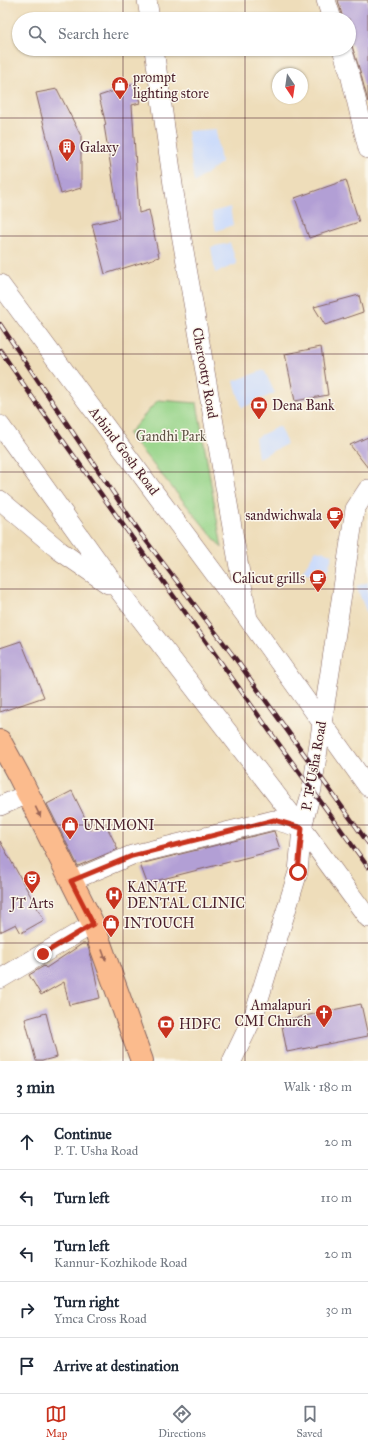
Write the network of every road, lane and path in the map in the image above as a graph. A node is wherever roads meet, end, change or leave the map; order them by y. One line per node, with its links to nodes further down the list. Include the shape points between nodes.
1 (147, 0): 3 (street)
2 (326, 0): 4 (street)
3 (149, 12)
4 (330, 12)
5 (155, 56): 13 (street, Cherootty Road, via 175,199)
6 (344, 56): 7 (street)
7 (368, 149)
8 (0, 284): 13 (street, Arbind Gosh Road)
9 (0, 425): 12 (street)
10 (368, 489): 14 (street, P. T. Usha Road, via 355,509)
11 (0, 500): 12 (street, via 60,551)
12 (120, 592): 19 (street)
13 (248, 619): 14 (street, Cherootty Road)
14 (322, 721): 16 (street, Cherootty Road); 19 (street, P. T. Usha Road, via 312,789)
15 (0, 741): 17 (main road)
16 (368, 787)
17 (28, 794): 18 (street); 20 (main road, one-way to 20)
18 (0, 806)
19 (302, 828): 20 (street, via 274,820 132,856); 21 (street); 25 (street, P. T. Usha Road, via 298,872 254,1015)
20 (71, 881): 22 (main road)
21 (368, 918)
22 (93, 924): 23 (street); 24 (main road, one-way to 24)
23 (0, 979)
24 (142, 1061)
25 (232, 1061)

